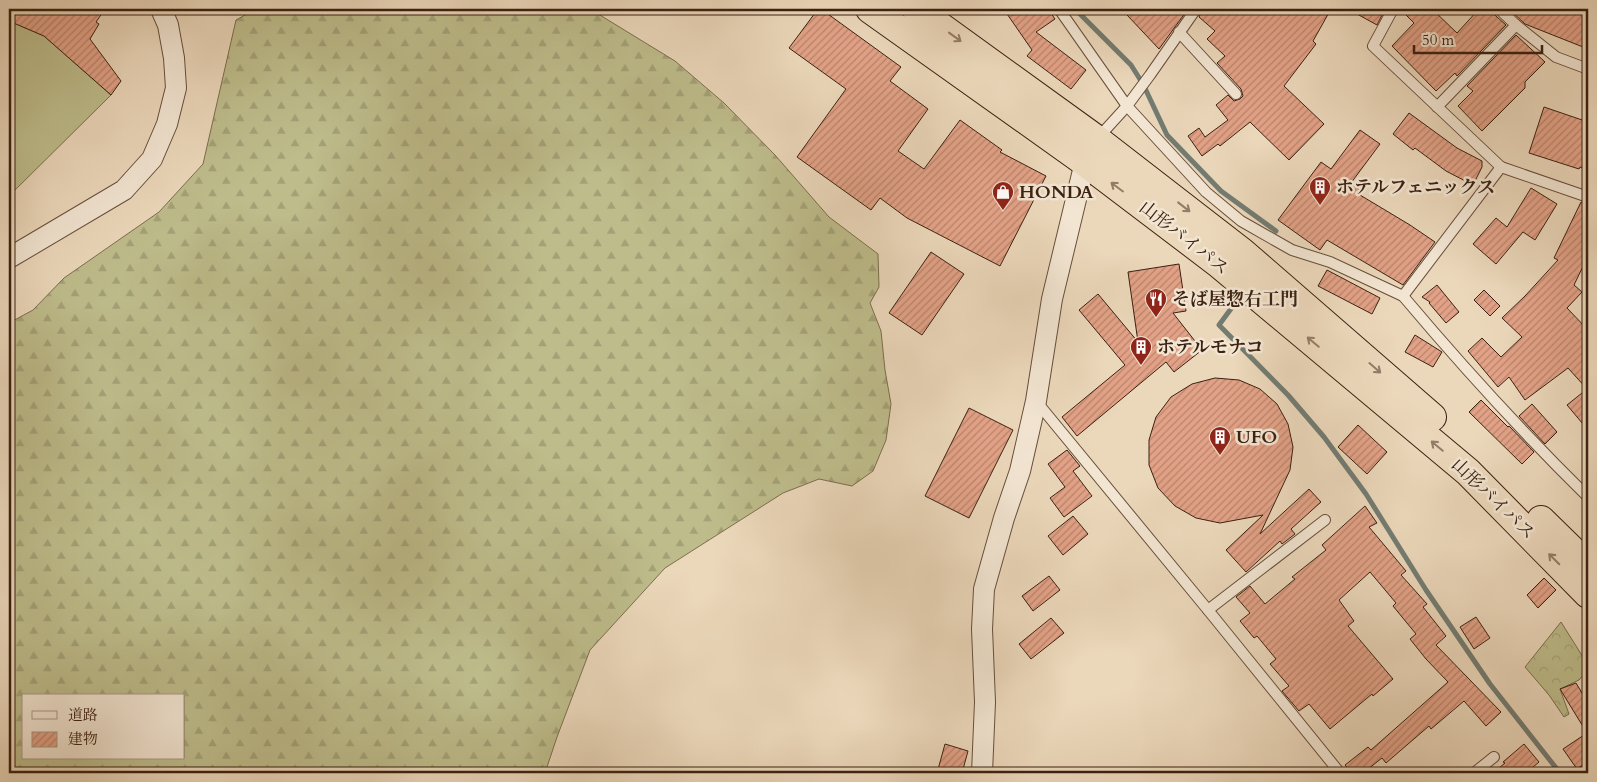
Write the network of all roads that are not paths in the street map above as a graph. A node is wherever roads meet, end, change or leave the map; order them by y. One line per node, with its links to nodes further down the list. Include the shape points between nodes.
1 (161, 9): 17 (street, via 168,25 176,88 167,124 152,159 124,190)
2 (870, 9): 14 (highway, 山形バイパス)
3 (916, 9): 14 (highway, 山形バイパス, one-way to 14)
4 (1059, 9): 12 (lane)
5 (1196, 9): 9 (lane)
6 (1393, 9): 13 (lane, via 1373,46)
7 (1499, 9): 8 (lane)
8 (1516, 25): 10 (lane, via 1556,57); 13 (lane)
9 (1179, 32): 11 (lane); 12 (lane)
10 (1588, 69)
11 (1236, 94)
12 (1127, 106): 14 (lane); 18 (lane, via 1206,192 1241,221 1292,250 1330,262)
13 (1437, 107): 15 (lane)
14 (1090, 151): 19 (street, via 1052,299); 22 (highway, 山形バイパス, one-way to 22, via 1250,259 1475,456); 23 (highway, 山形バイパス, one-way to 14, via 1468,472 1218,263)
15 (1501, 167): 16 (lane); 18 (lane)
16 (1588, 197)
17 (9, 258)
18 (1403, 296): 20 (lane, via 1494,401)
19 (1036, 401): 24 (lane); 26 (street, via 1020,471 984,588)
20 (1588, 497)
21 (1325, 520): 24 (lane)
22 (1588, 566)
23 (1588, 594)
24 (1208, 610): 27 (lane)
25 (1494, 757): 28 (lane)
26 (982, 773)
27 (1340, 773)
28 (1474, 773)

